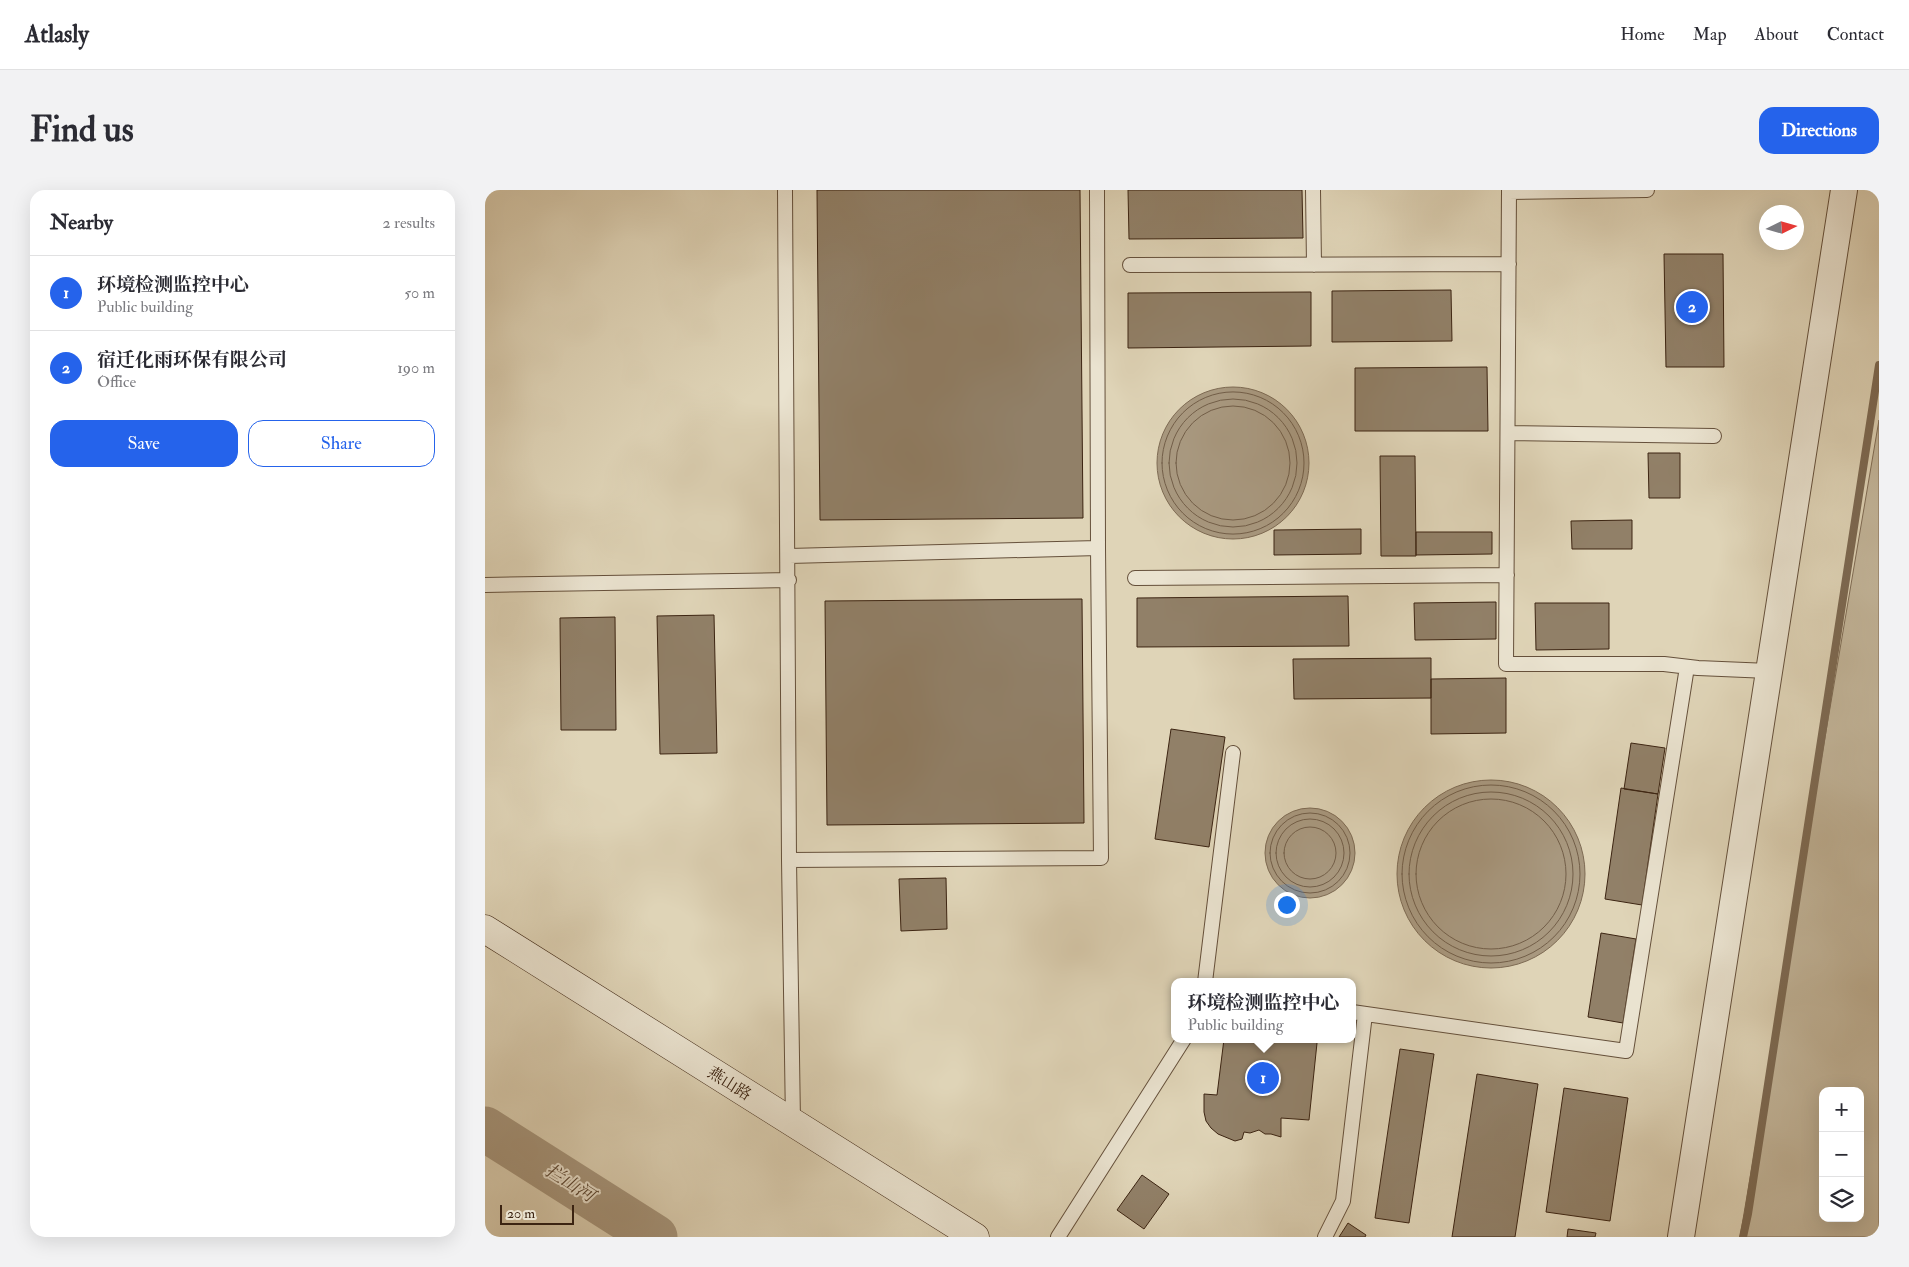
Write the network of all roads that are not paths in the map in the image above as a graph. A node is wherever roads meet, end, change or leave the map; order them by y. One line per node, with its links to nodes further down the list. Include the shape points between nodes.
1 (785, 190): 13 (lane)
2 (1097, 190): 12 (lane)
3 (1313, 190): 8 (lane)
4 (1647, 190): 6 (lane)
5 (1844, 190): 19 (street)
6 (1509, 191): 7 (lane)
7 (1509, 264): 8 (lane); 10 (lane)
8 (1313, 265): 9 (lane)
9 (1130, 266)
10 (1508, 433): 11 (lane); 14 (lane)
11 (1714, 436)
12 (1099, 548): 13 (lane); 21 (lane, via 1101,858)
13 (789, 556): 16 (lane)
14 (1507, 575): 15 (lane); 18 (lane, via 1506,664 1664,664)
15 (1135, 578)
16 (789, 580): 17 (lane); 21 (lane)
17 (485, 584)
18 (1687, 667): 19 (lane); 24 (lane, via 1626,1051)
19 (1769, 672): 30 (street)
20 (1233, 753): 23 (lane)
21 (789, 860): 26 (lane)
22 (485, 928): 26 (street, 燕山路)
23 (1205, 978)
24 (1359, 1013): 29 (lane, via 1343,1201)
25 (1181, 1043): 28 (lane)
26 (793, 1122): 27 (street, 燕山路)
27 (975, 1237)
28 (1058, 1237)
29 (1325, 1237)
30 (1681, 1237)

